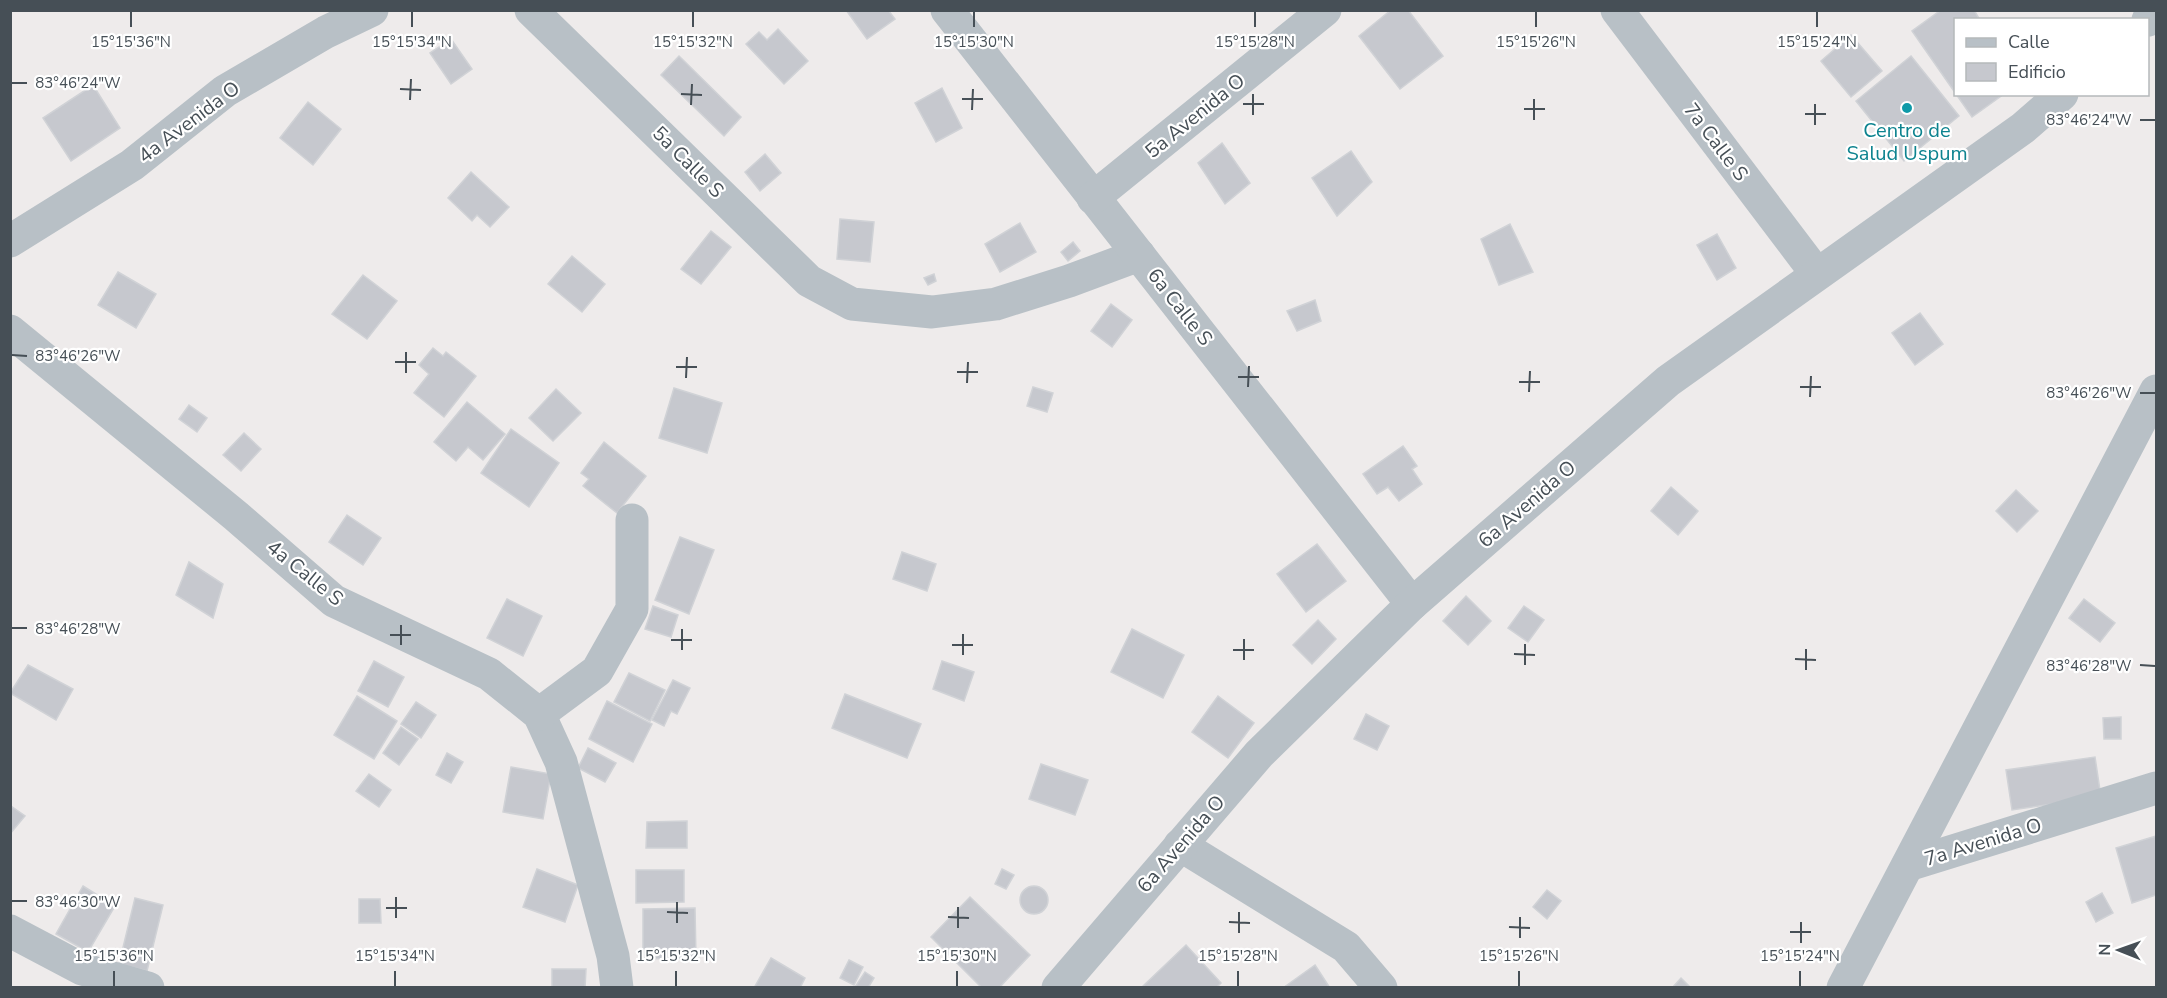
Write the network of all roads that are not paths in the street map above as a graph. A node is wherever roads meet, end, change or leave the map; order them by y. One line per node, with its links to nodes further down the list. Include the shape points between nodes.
1 (372, 10): 8 (street, 4a Avenida O, via 225,91 132,165)
2 (531, 10): 9 (street, 5a Calle S, via 809,281 852,304 932,312 996,304)
3 (947, 10): 7 (street, 6a Calle S)
4 (1325, 10): 7 (street, 5a Avenida O)
5 (1617, 10): 10 (street, 7a Calle S)
6 (2060, 96): 10 (street, 6a Avenida O, via 2023,128)
7 (1093, 198): 9 (street, 6a Calle S)
8 (10, 241)
9 (1139, 255): 14 (street, 6a Calle S)
10 (1816, 273): 14 (street, 6a Avenida O, via 1668,381)
11 (10, 331): 15 (street, 4a Calle S, via 334,601 489,674)
12 (2157, 391): 18 (street)
13 (632, 520): 15 (street, via 632,609 597,671)
14 (1412, 604): 17 (street, 6a Avenida O, via 1258,754)
15 (539, 714): 21 (street, 4a Calle S, via 561,762 613,956)
16 (2157, 788): 18 (street, 7a Avenida O)
17 (1180, 845): 22 (street, 6a Avenida O); 23 (street, via 1346,947)
18 (1908, 865): 24 (street, 7a Avenida O)
19 (10, 931): 20 (street, via 82,969)
20 (134, 985)
21 (617, 987)
22 (1058, 987)
23 (1381, 987)
24 (1843, 987)

